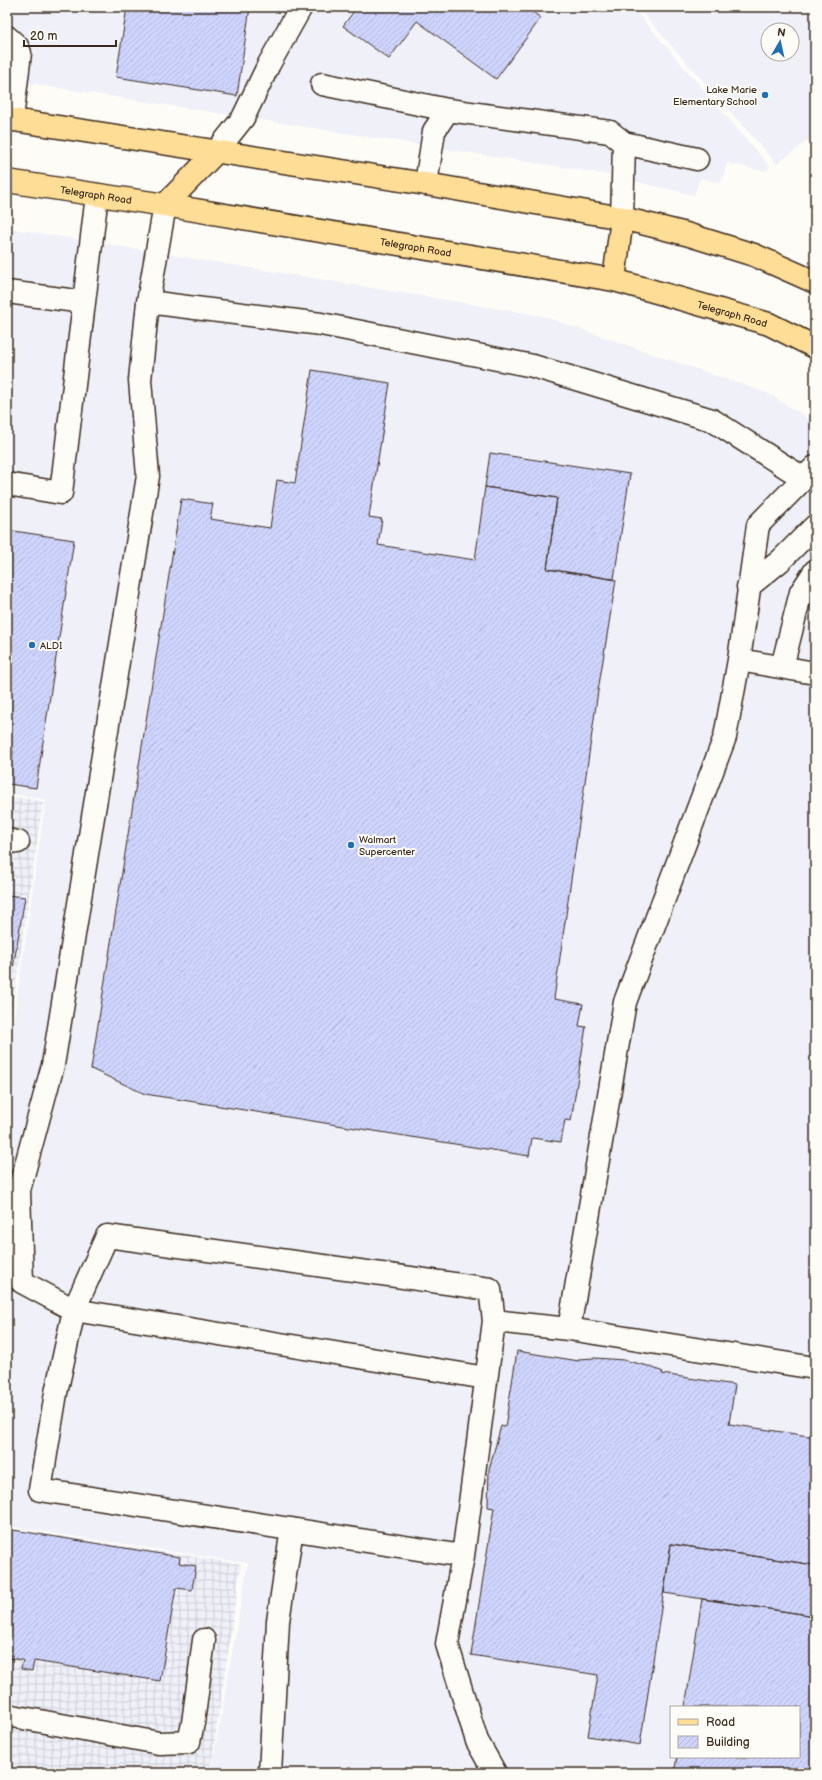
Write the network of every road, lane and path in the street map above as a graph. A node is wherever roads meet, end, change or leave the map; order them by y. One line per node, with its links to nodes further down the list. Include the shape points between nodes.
1 (301, 7): 7 (lane, via 269,64 244,118)
2 (7, 37): 5 (lane, via 17,46 20,54)
3 (322, 84): 4 (lane)
4 (448, 110): 6 (lane, via 610,132); 10 (lane, via 434,131)
5 (9, 119): 7 (main road)
6 (624, 143): 8 (lane); 13 (lane)
7 (216, 152): 10 (main road); 12 (main road)
8 (697, 159)
9 (7, 181): 11 (main road, Telegraph Road)
10 (426, 184): 13 (main road)
11 (97, 195): 12 (main road, Telegraph Road); 17 (lane)
12 (165, 205): 14 (main road, Telegraph Road); 18 (lane)
13 (622, 218): 14 (main road); 15 (main road, via 754,255)
14 (614, 280): 19 (main road, Telegraph Road, via 769,324)
15 (815, 282)
16 (7, 292): 17 (lane)
17 (84, 302): 21 (lane, via 61,493)
18 (148, 302): 20 (lane, via 321,324 533,366 712,420); 28 (lane, via 140,380 148,476 53,1064 19,1190 22,1282)
19 (815, 347)
20 (809, 472): 24 (lane, via 758,525)
21 (7, 484)
22 (815, 526): 24 (lane, via 780,561)
23 (815, 571): 26 (lane, via 801,592)
24 (748, 587): 25 (lane)
25 (739, 660): 26 (lane); 30 (lane, via 725,737 625,1002)
26 (782, 667): 27 (lane)
27 (815, 673)
28 (74, 1310): 29 (lane, via 107,1236 490,1289); 32 (lane); 33 (lane, via 56,1393 40,1490)
29 (494, 1321): 30 (lane); 32 (lane)
30 (569, 1329): 31 (lane)
31 (815, 1368)
32 (486, 1378): 34 (lane)
33 (292, 1530): 34 (lane); 37 (lane, via 278,1620)
34 (463, 1556): 38 (lane, via 447,1644 477,1741)
35 (204, 1640): 36 (lane, via 189,1742 159,1742)
36 (7, 1715)
37 (270, 1773)
38 (494, 1773)

